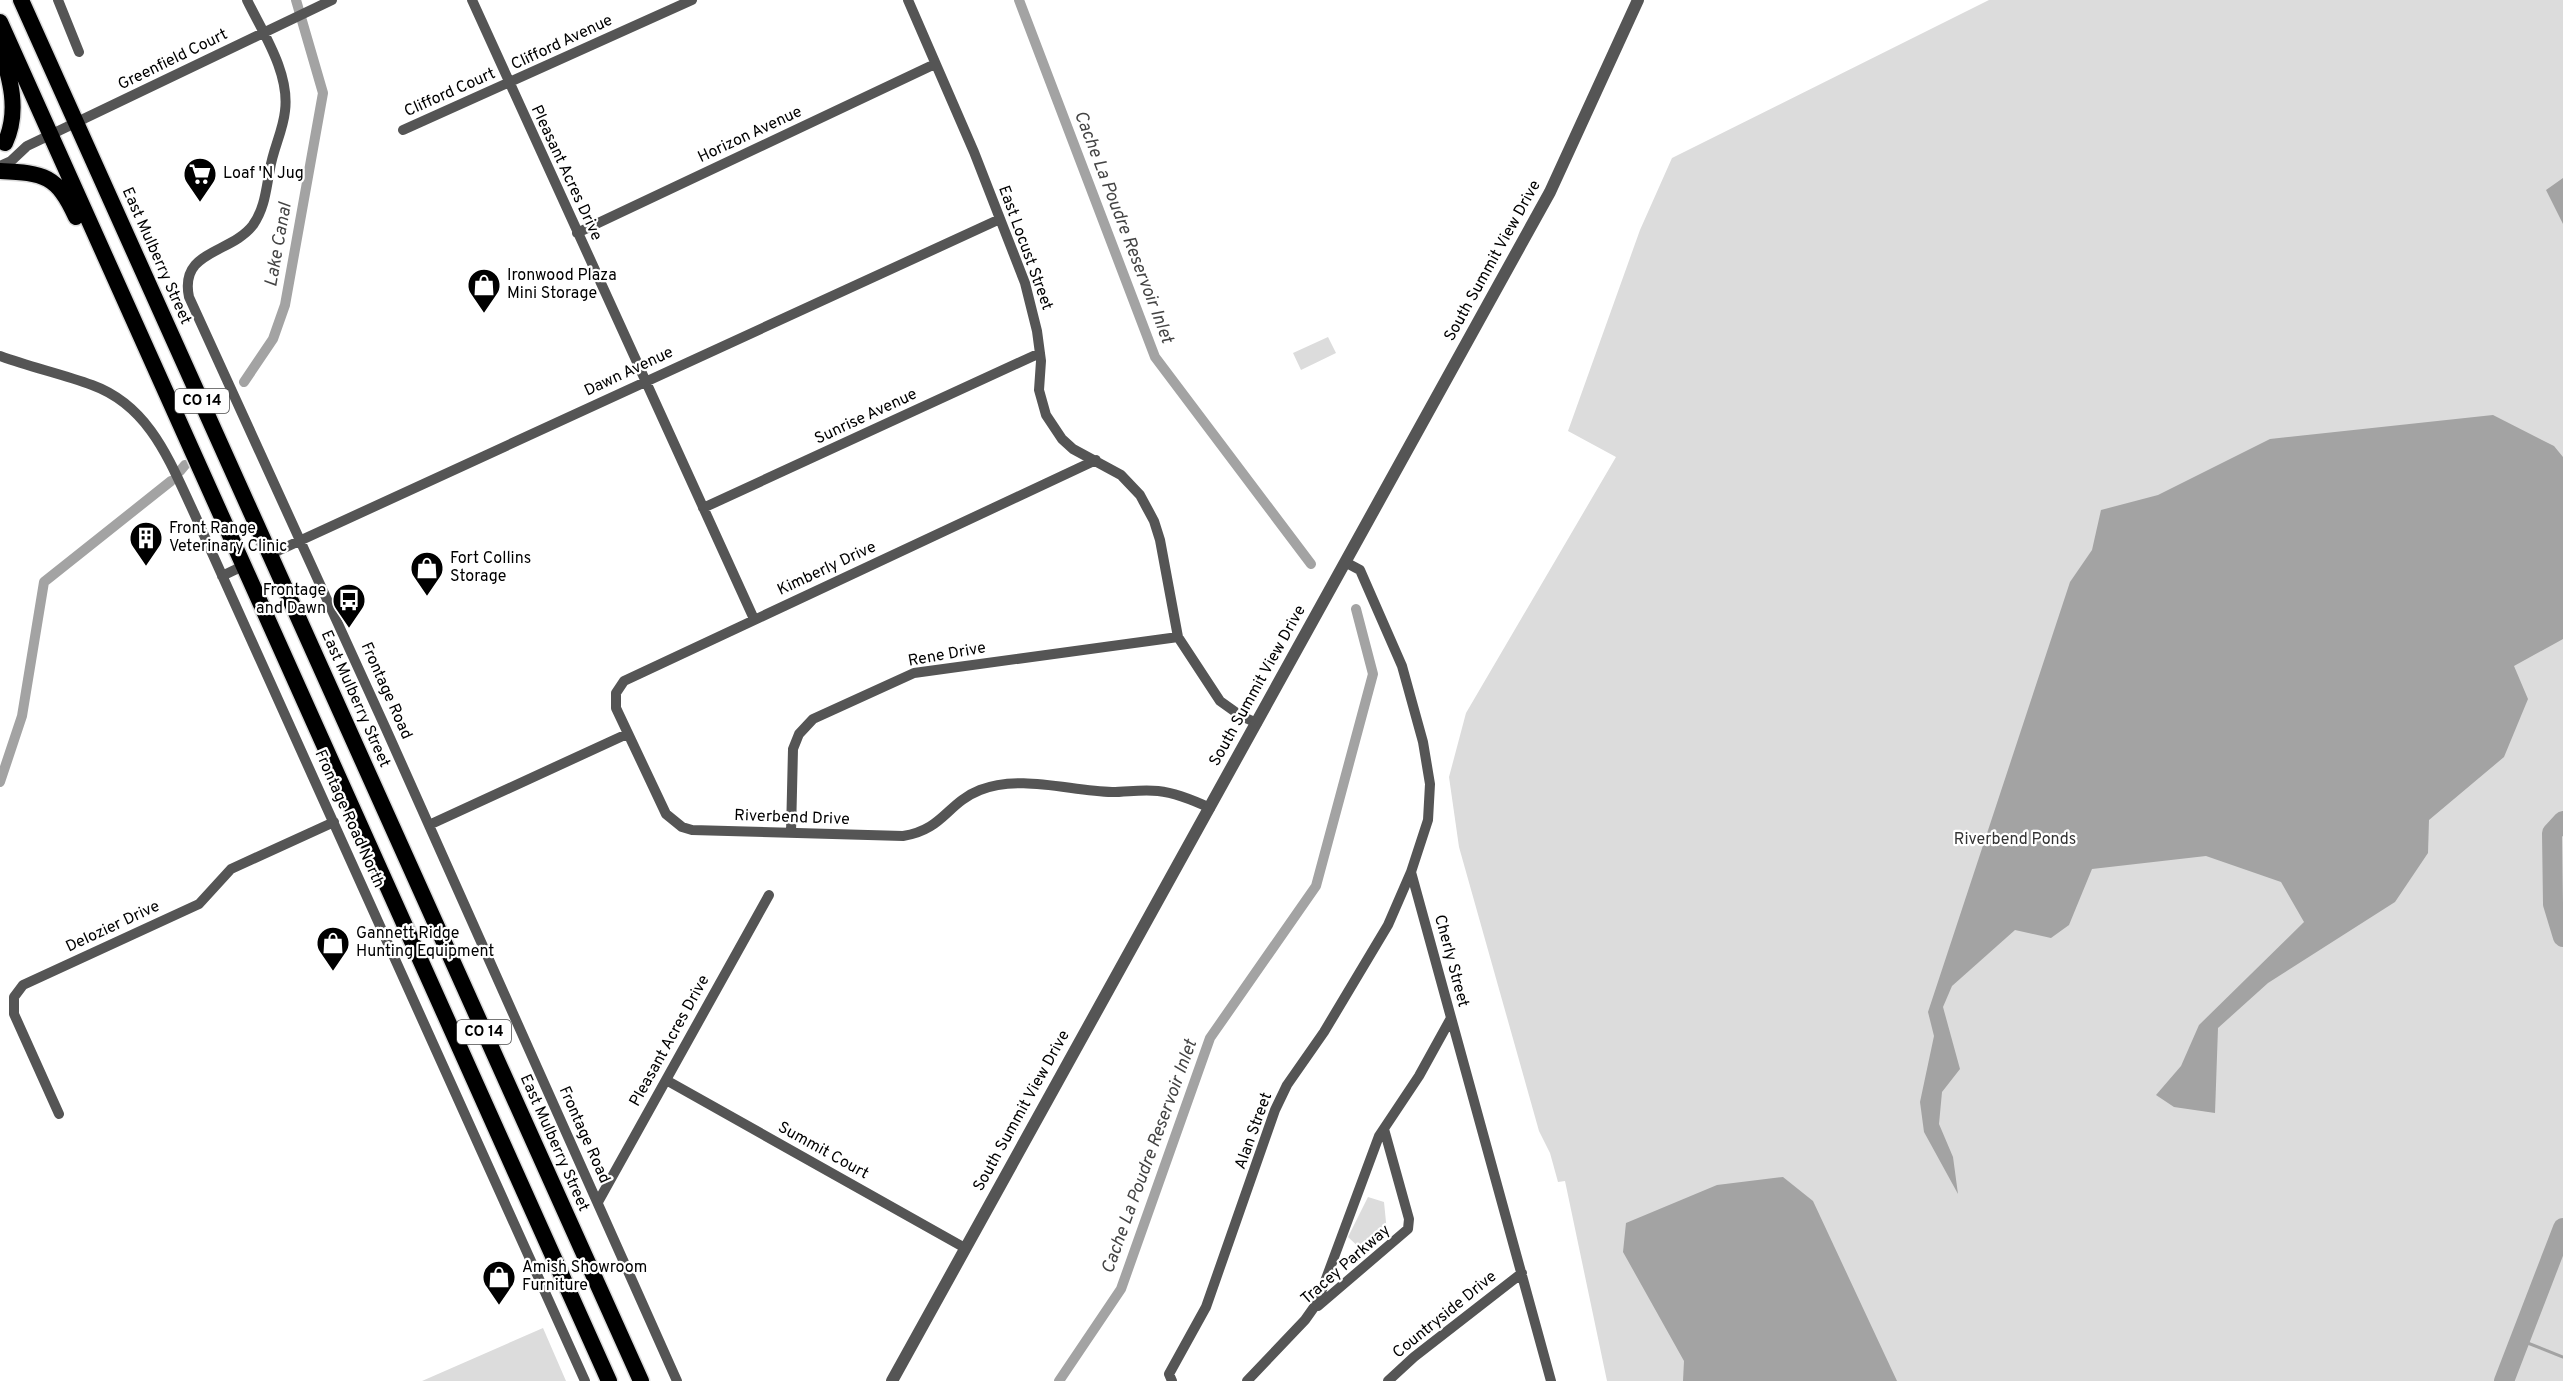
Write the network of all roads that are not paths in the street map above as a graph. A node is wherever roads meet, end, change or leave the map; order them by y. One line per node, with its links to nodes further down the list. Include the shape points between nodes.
1 (21, 0): 15 (highway, East Mulberry Street / CO 14)
2 (58, 0): 12 (street)
3 (247, 0): 10 (street, Frontage Road)
4 (332, 0): 10 (street, Greenfield Court)
5 (472, 0): 14 (street, Pleasant Acres Drive)
6 (692, 0): 14 (street, Clifford Avenue)
7 (908, 0): 13 (street, East Locust Street)
8 (1638, 0): 32 (street, South Summit View Drive, via 1550,192)
9 (0, 22): 17 (highway, CO 14)
10 (263, 34): 15 (street, Greenfield Court); 30 (street, Frontage Road, via 286,94 264,203 250,229 198,261 187,285 189,297)
11 (0, 46): 18 (highway, via 13,114 12,129)
12 (79, 52)
13 (934, 64): 22 (street, East Locust Street); 23 (street, Horizon Avenue)
14 (509, 84): 16 (street, Clifford Court); 23 (street, Pleasant Acres Drive)
15 (76, 123): 17 (street, Greenfield Court); 31 (highway, East Mulberry Street / CO 14)
16 (403, 130)
17 (51, 135): 19 (street, Greenfield Court); 24 (highway, CO 14)
18 (3, 144): 19 (street)
19 (27, 146): 20 (street, Greenfield Court)
20 (0, 166)
21 (0, 171): 24 (highway, via 31,172 56,183 70,203 109,288)
22 (999, 219): 25 (street, East Locust Street, via 1030,299); 27 (street, Dawn Avenue)
23 (577, 233): 27 (street, Pleasant Acres Drive)
24 (137, 325): 33 (highway, CO 14)
25 (1040, 353): 28 (street, East Locust Street, via 1039,390 1046,415 1073,449); 29 (street, Sunrise Avenue)
26 (0, 356): 34 (street, Frontage Road North, via 106,390 130,406 145,421 167,456)
27 (645, 381): 29 (street, Pleasant Acres Drive); 30 (street, Dawn Avenue)
28 (1096, 460): 35 (street, Kimberly Drive); 36 (street, East Locust Street, via 1132,486 1154,521)
29 (704, 508): 35 (street, Pleasant Acres Drive)
30 (300, 540): 31 (street, Dawn Avenue); 41 (street, Frontage Road)
31 (271, 554): 55 (highway, East Mulberry Street / CO 14)
32 (1345, 562): 37 (street, South Summit View Drive); 43 (street, via 1360,570 1402,666 1423,742 1430,784 1428,820)
33 (245, 565): 34 (street); 54 (highway, CO 14)
34 (222, 576): 40 (street, Frontage Road North)
35 (754, 619): 38 (street, Kimberly Drive, via 624,681 615,701)
36 (1178, 637): 37 (street, East Locust Street, via 1220,701); 42 (street, Rene Drive, via 914,673 813,719 799,734 793,749)
37 (1257, 723): 39 (street, South Summit View Drive)
38 (627, 734): 41 (street); 42 (street, Riverbend Drive, via 666,814 682,827)
39 (1210, 808): 42 (street, Riverbend Drive, via 1159,791 1112,792 1002,784 964,798 935,826 915,834); 50 (street, South Summit View Drive)
40 (334, 822): 47 (street, Delozier Drive, via 231,869 199,904 23,984 14,996 14,1014); 53 (street, Frontage Road North)
41 (429, 825): 49 (street, Frontage Road)
42 (791, 833)
43 (1411, 872): 45 (street, Cherly Street); 58 (street, Alan Street, via 1388,925 1275,1110 1206,1307 1169,1374)
44 (769, 895): 46 (street, Pleasant Acres Drive)
45 (1451, 1018): 48 (street, Tracey Parkway); 51 (street, Cherly Street)
46 (666, 1080): 49 (street, Pleasant Acres Drive); 50 (street, Summit Court)
47 (59, 1114)
48 (1384, 1129): 52 (street, Tracey Parkway, via 1368,1160 1325,1285); 52 (street, Tracey Parkway, via 1409,1220 1408,1229 1328,1295)
49 (598, 1202): 56 (street, Frontage Road)
50 (965, 1248): 57 (street, South Summit View Drive)
51 (1522, 1273): 60 (street, Countryside Drive); 61 (street, Cherly Street)
52 (1305, 1320): 59 (street, Tracey Parkway)
53 (585, 1381)
54 (609, 1381)
55 (641, 1381)
56 (677, 1381)
57 (892, 1381)
58 (1172, 1381)
59 (1247, 1381)
60 (1388, 1381)
61 (1551, 1381)

